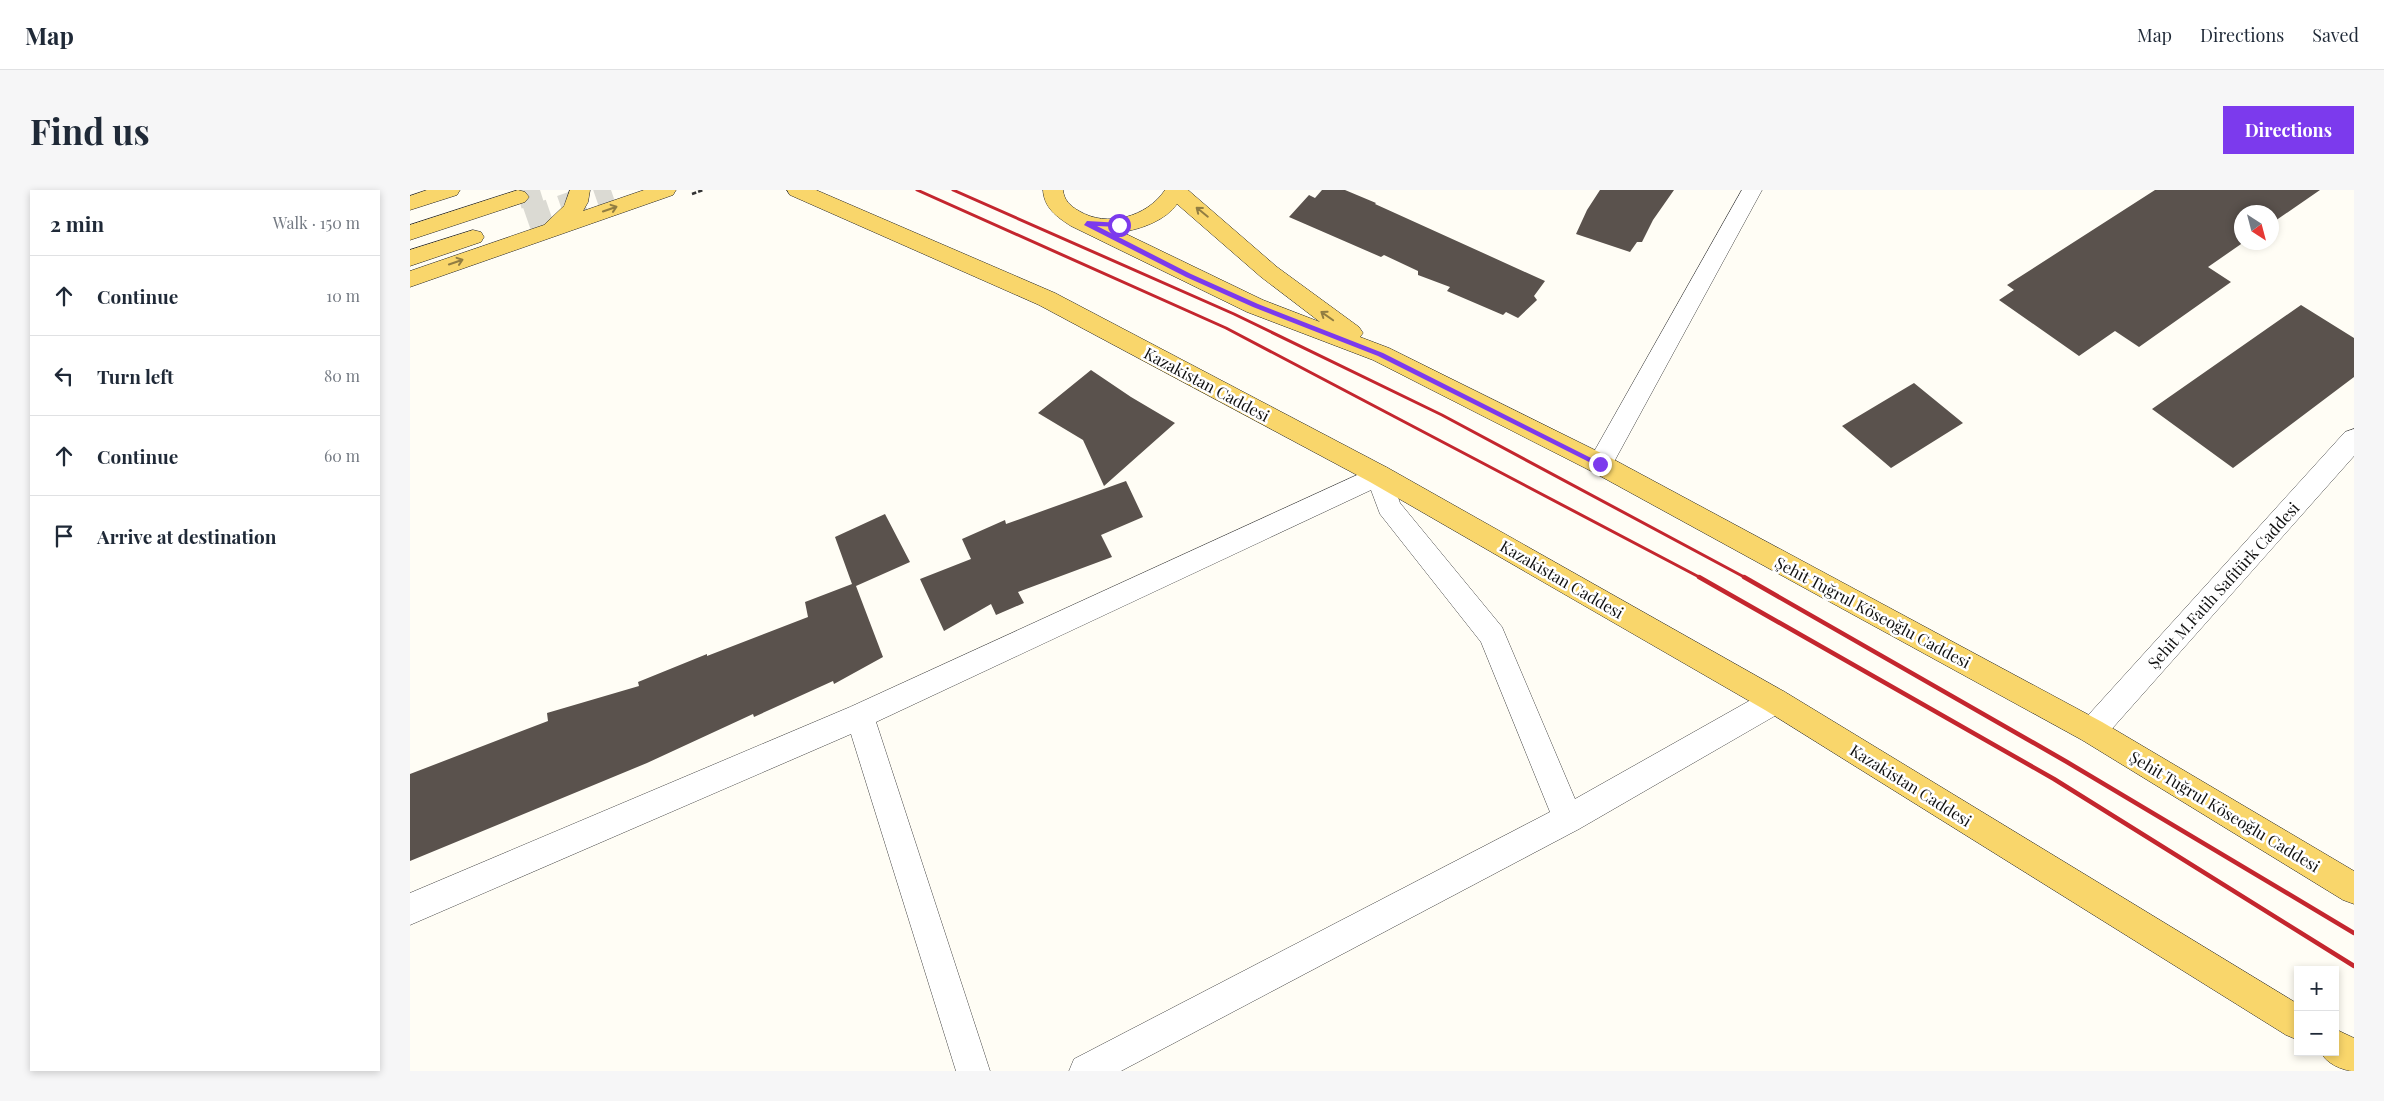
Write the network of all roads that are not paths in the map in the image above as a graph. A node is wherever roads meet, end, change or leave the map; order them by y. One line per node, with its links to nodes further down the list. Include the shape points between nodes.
1 (450, 190): 9 (main road)
2 (580, 190): 12 (main road, via 580,198 571,213)
3 (666, 190): 12 (main road, one-way to 3)
4 (797, 190): 19 (main road, Kazakistan Caddesi, via 1047,299)
5 (1176, 190): 11 (main road, via 1164,207 1136,222 1119,225); 16 (main road, one-way to 5, via 1269,272)
6 (1752, 190): 18 (street)
7 (1051, 192): 11 (main road, via 1058,206 1070,216)
8 (518, 197): 13 (main road)
9 (410, 203)
10 (527, 219): 14 (main road)
11 (1087, 223): 16 (main road, via 1255,306)
12 (548, 230): 15 (main road, one-way to 12)
13 (410, 233)
14 (410, 258)
15 (410, 278)
16 (1381, 354): 18 (main road, Şehit Tuğrul Köseoğlu Caddesi)
17 (2354, 439): 22 (street, Şehit M.Fatih Safitürk Caddesi)
18 (1600, 464): 22 (main road, Şehit Tuğrul Köseoğlu Caddesi)
19 (1379, 475): 20 (main road, Kazakistan Caddesi); 21 (street); 23 (street, via 1389,507 1492,635)
20 (1775, 701): 23 (street); 26 (main road, Kazakistan Caddesi)
21 (860, 716): 25 (street); 30 (street)
22 (2092, 731): 24 (main road, Şehit Tuğrul Köseoğlu Caddesi)
23 (1568, 819): 31 (street)
24 (2354, 889)
25 (410, 909)
26 (2294, 1021)
27 (2339, 1048): 28 (main road)
28 (2354, 1057)
29 (2354, 1065): 32 (street)
30 (972, 1071)
31 (1086, 1071)
32 (2345, 1071)

